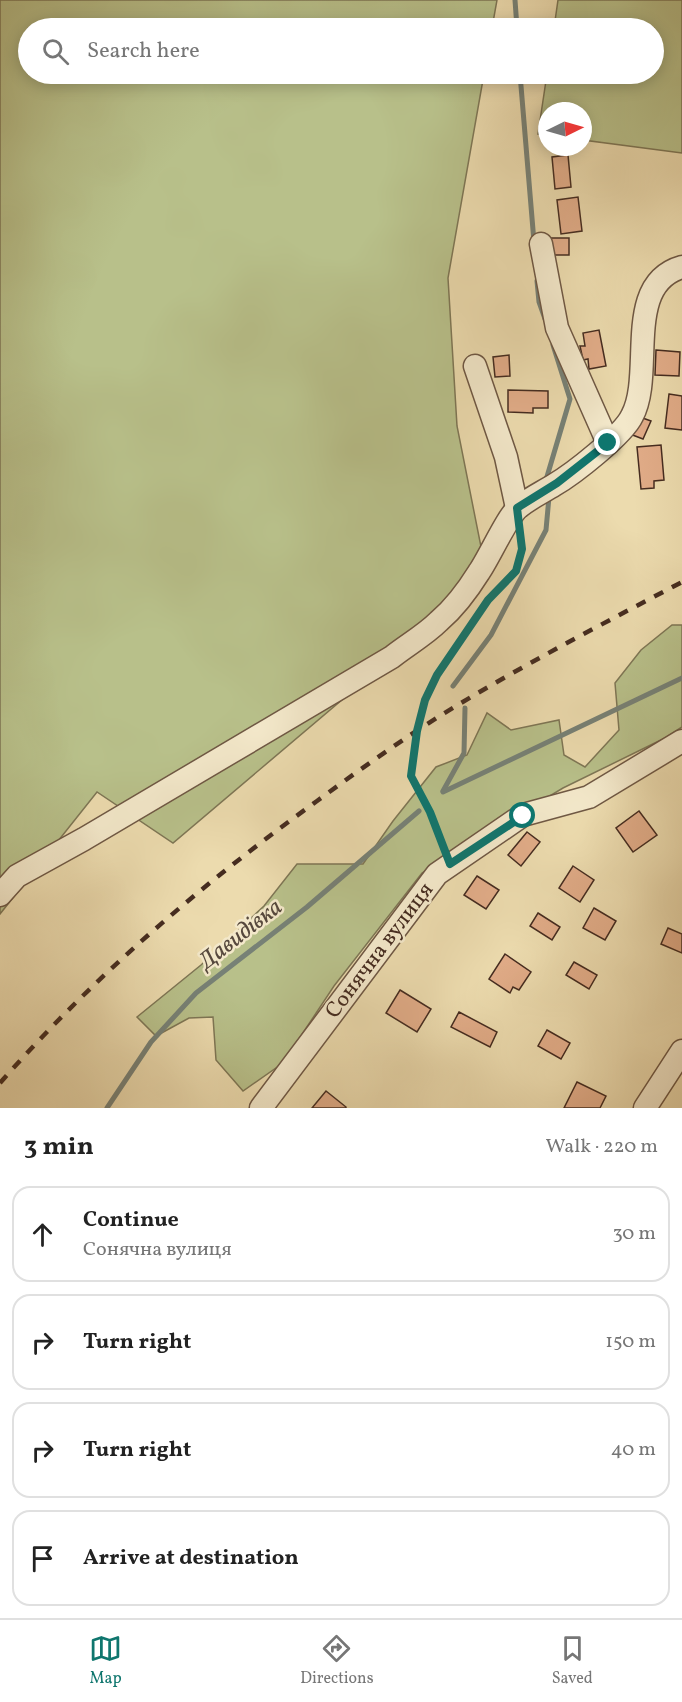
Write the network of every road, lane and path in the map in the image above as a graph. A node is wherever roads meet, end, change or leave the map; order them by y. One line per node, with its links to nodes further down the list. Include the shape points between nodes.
1 (542, 244): 4 (street, via 556,328)
2 (682, 267): 4 (street, via 668,271 652,290 641,349 641,386 632,416)
3 (475, 366): 5 (street, via 506,457)
4 (608, 443): 5 (street)
5 (517, 508): 9 (street, via 479,573 439,622 392,657 18,876)
6 (521, 538): 8 (path, via 516,571 488,600 437,675 417,731 411,776)
7 (682, 741): 8 (street, Сонячна вулиця, via 589,797 523,816)
8 (450, 864): 11 (street, Сонячна вулиця, via 437,874)
9 (0, 895)
10 (682, 1051): 12 (street)
11 (261, 1108)
12 (645, 1108)

